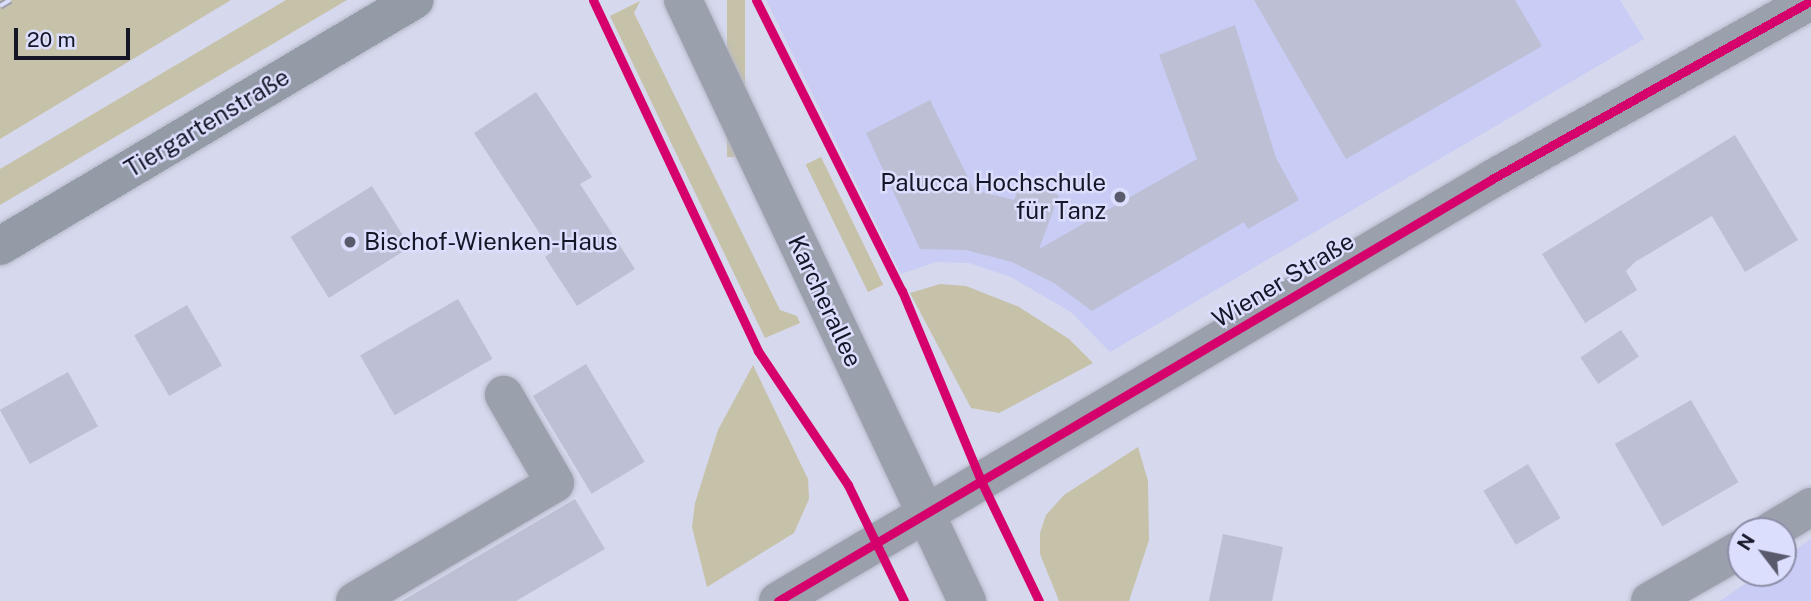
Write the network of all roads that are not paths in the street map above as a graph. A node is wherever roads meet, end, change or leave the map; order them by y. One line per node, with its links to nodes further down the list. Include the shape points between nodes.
1 (414, 0): 4 (main road, Tiergartenstraße)
2 (684, 0): 7 (street, Karcherallee)
3 (1811, 1): 7 (street, Wiener Straße, via 1492,179)
4 (0, 246)
5 (504, 395): 10 (street, via 555,482)
6 (1811, 507): 8 (street)
7 (925, 513): 11 (street, Wiener Straße); 12 (street, Karcherallee)
8 (1794, 517)
9 (1727, 557): 13 (street)
10 (355, 601)
11 (778, 601)
12 (967, 601)
13 (1650, 601)

